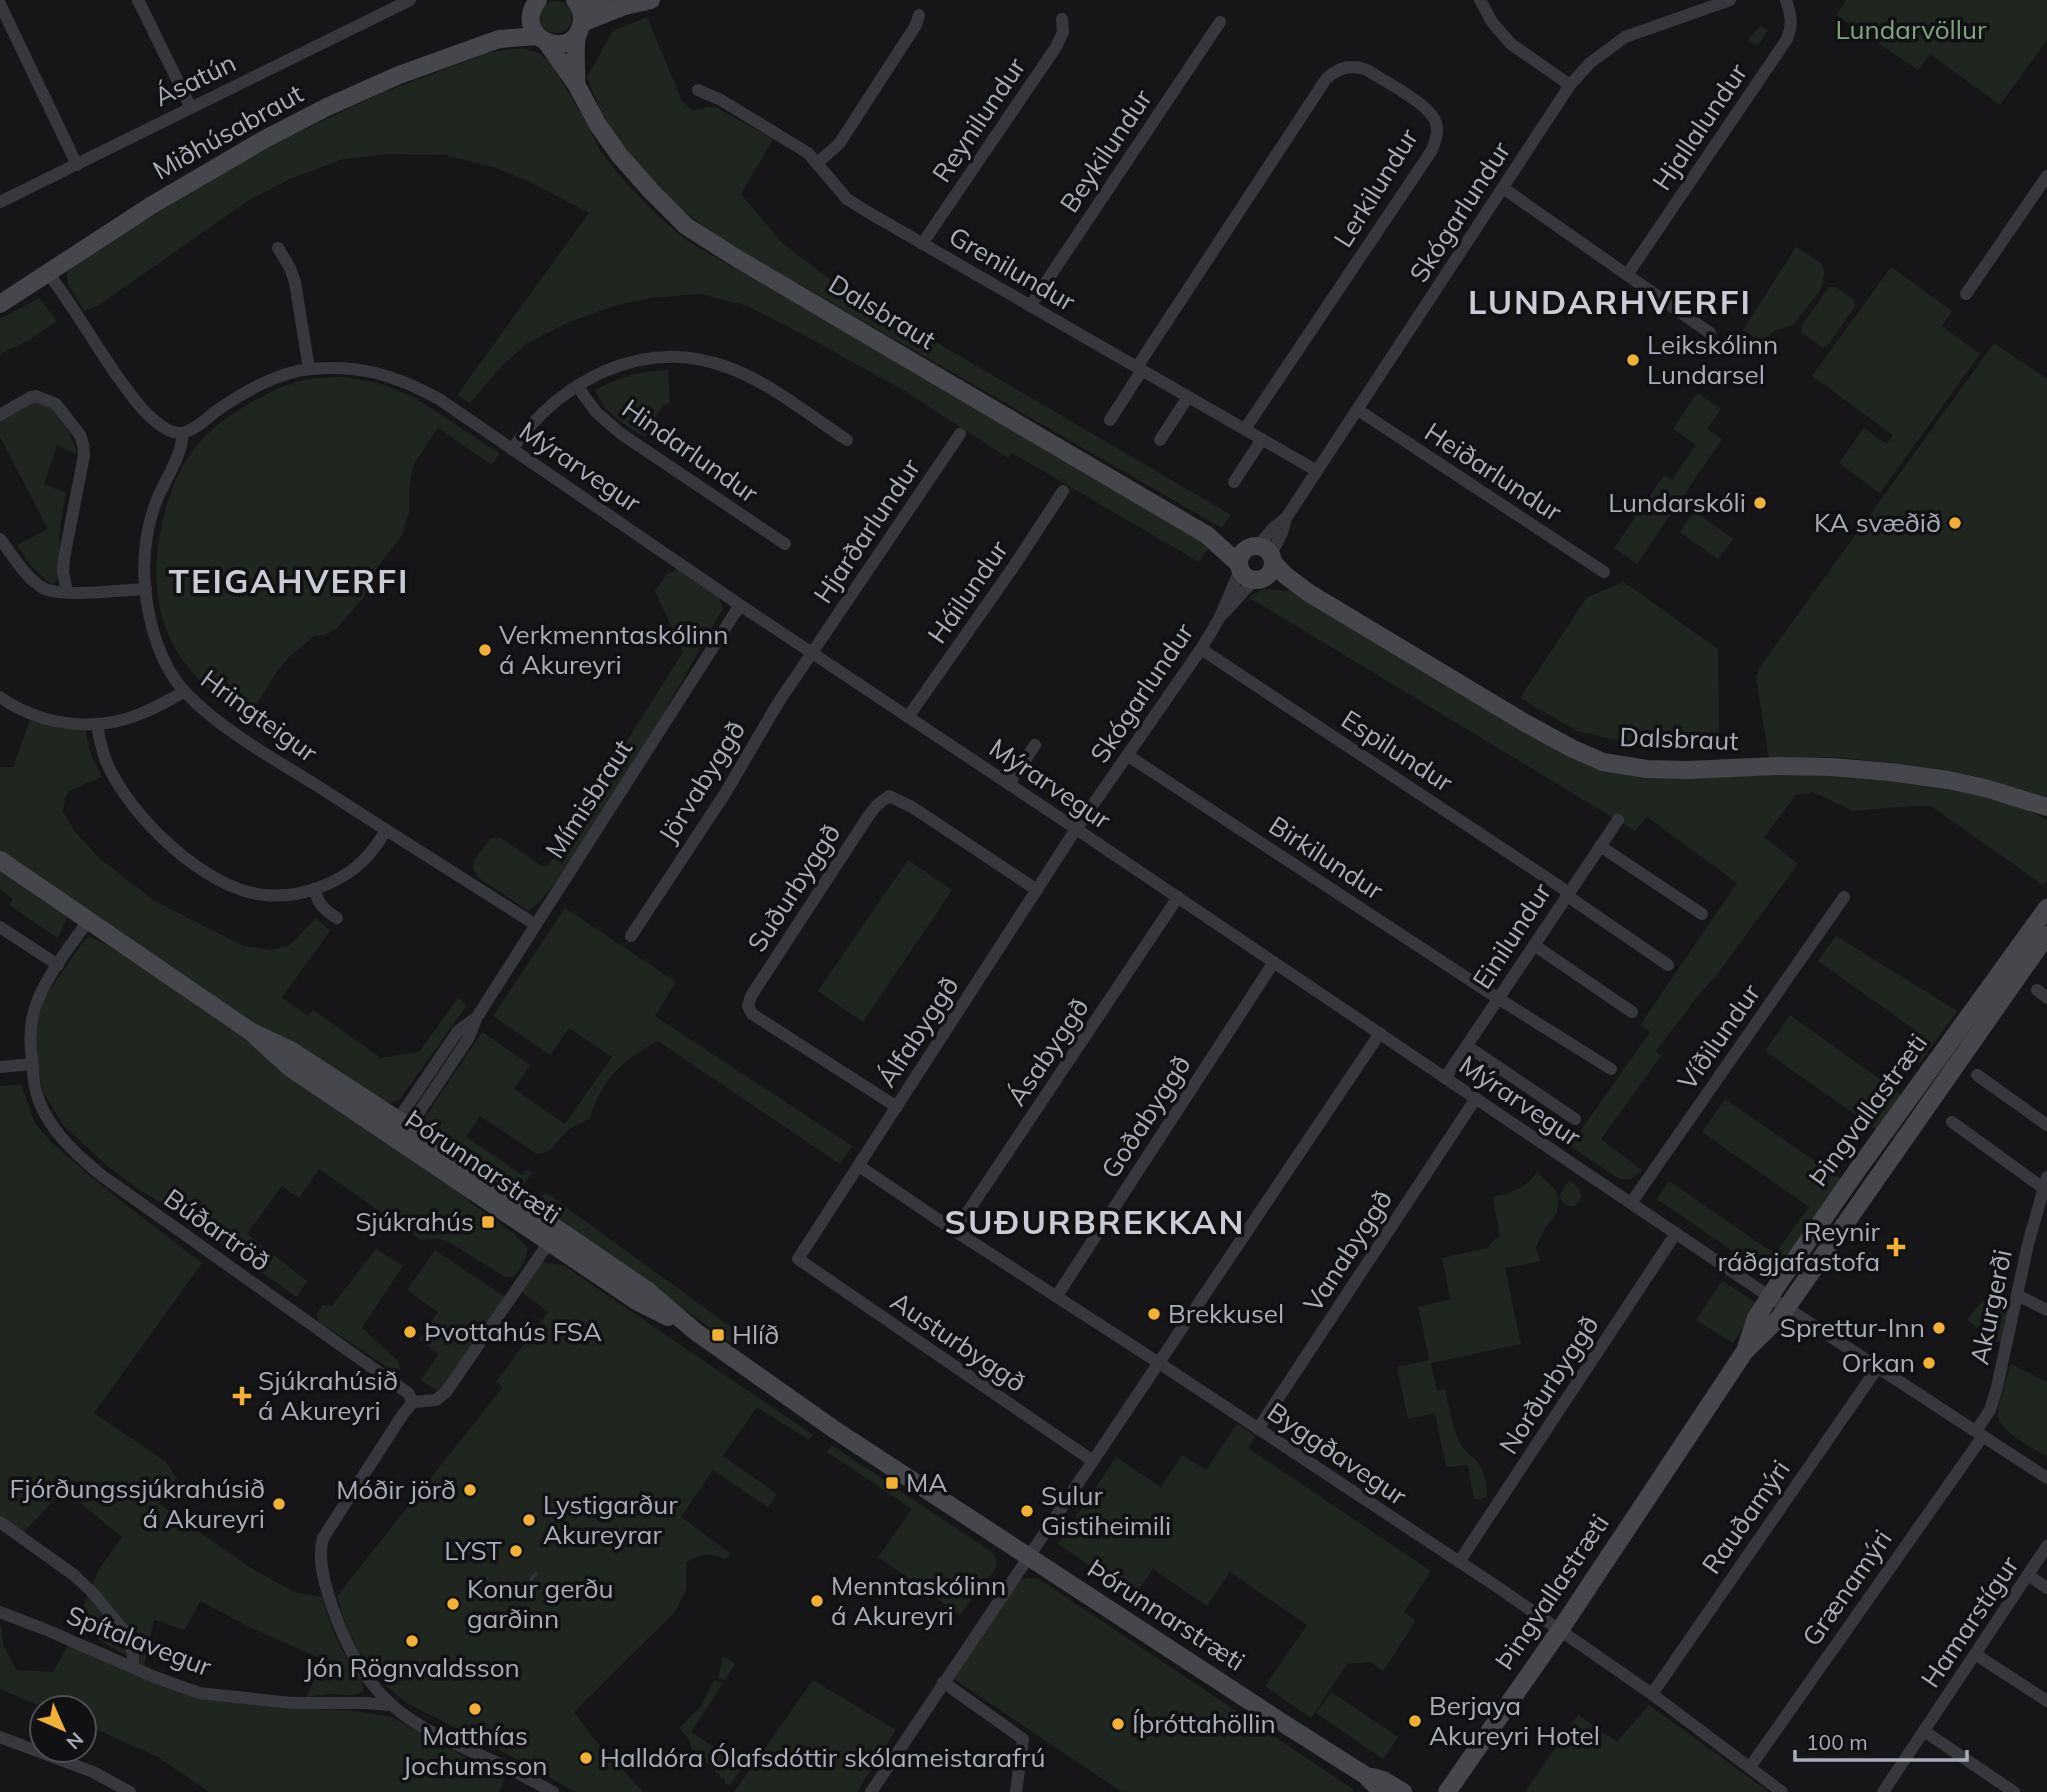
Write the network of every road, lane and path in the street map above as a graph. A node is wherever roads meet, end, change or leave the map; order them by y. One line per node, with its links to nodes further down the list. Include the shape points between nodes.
1 (138, 0): 20 (street)
2 (410, 0): 20 (street, Ásatún)
3 (606, 0): 8 (street)
4 (651, 0): 14 (street, via 625,6)
5 (1480, 0): 18 (street, via 1511,44)
6 (1730, 0): 18 (street, Skógarlundur, via 1625,37)
7 (1786, 0): 29 (street, Hjallalundur, via 1792,21 1787,39)
8 (576, 1): 14 (street, Dalsbraut, via 581,9)
9 (0, 4): 22 (street)
10 (535, 8): 15 (street, Miðhúsabraut); 16 (street, Dalsbraut, via 532,27)
11 (919, 15): 21 (street, via 839,144)
12 (1062, 19): 26 (street, Reynilundur, via 1063,32 1056,47)
13 (1220, 22): 32 (street, Beykilundur)
14 (580, 29): 16 (street, Miðhúsabraut, via 564,43); 17 (street, Dalsbraut, via 575,47)
15 (499, 39): 16 (street, Miðhúsabraut); 28 (street, Miðhúsabraut, via 399,75 265,139)
16 (543, 39): 17 (street, Dalsbraut)
17 (576, 84): 51 (street, Dalsbraut, via 620,156 686,226)
18 (1570, 85): 24 (street, Skógarlundur)
19 (698, 90): 21 (street, Grenilundur, via 797,146)
20 (191, 108): 22 (street, Ásatún)
21 (817, 163): 26 (street, Grenilundur, via 848,199)
22 (77, 165): 25 (street, Ásatún)
23 (2047, 176): 30 (street)
24 (1503, 188): 29 (street); 38 (street, Skógarlundur)
25 (0, 202)
26 (922, 244): 32 (street, Grenilundur)
27 (278, 248): 34 (street, via 295,282)
28 (48, 273): 31 (street, Miðhúsabraut); 42 (street, via 135,400 159,424)
29 (1627, 275): 33 (street)
30 (1966, 294)
31 (0, 304)
32 (1030, 306): 35 (street, Grenilundur)
33 (1710, 333)
34 (309, 369): 42 (street, Mýrarvegur, via 253,388); 47 (street, Mýrarvegur, via 366,370 414,385)
35 (1140, 369): 37 (street, Grenilundur); 40 (street, Lerkilundur); 41 (street, Lerkilundur, via 1326,79 1348,66 1367,70 1423,107 1436,122 1437,137)
36 (578, 386): 45 (street, via 626,363 666,358 709,362 766,387); 47 (street, via 540,414); 53 (street, Hindarlundur, via 596,412 620,433)
37 (1188, 397): 41 (street, Grenilundur); 46 (street)
38 (1358, 410): 48 (street, Skógarlundur); 55 (street, Heiðarlundur)
39 (0, 415): 58 (street, via 36,396 56,404 80,435 84,454 64,558)
40 (1110, 421)
41 (1245, 429): 44 (street, Grenilundur)
42 (183, 433): 57 (street, Hringteigur, via 181,452 157,499 148,534)
43 (960, 434): 62 (street, Hjarðarlundur)
44 (1262, 439): 48 (street, Grenilundur); 49 (street)
45 (847, 440)
46 (1160, 440)
47 (512, 449): 60 (street, Mýrarvegur)
48 (1317, 471): 54 (street, Skógarlundur, via 1286,517 1282,533)
49 (1234, 482)
50 (1063, 491): 65 (street, Háilundur)
51 (1207, 535): 54 (street, Dalsbraut); 56 (street, Dalsbraut)
52 (0, 538): 58 (street, via 33,580 43,588)
53 (785, 544)
54 (1262, 552): 56 (street, via 1241,554); 56 (street, via 1267,576); 59 (street, Dalsbraut)
55 (1604, 572)
56 (1248, 573): 59 (street, Dalsbraut); 61 (street, Skógarlundur)
57 (146, 589): 58 (street); 63 (street, Hringteigur, via 153,632)
58 (67, 592)
59 (1309, 593): 70 (street, Dalsbraut, via 1527,724 1603,762 1647,769 1777,766 1890,772 1985,788)
60 (740, 605): 62 (street, Mýrarvegur); 85 (street, Mímisbraut)
61 (1201, 649): 68 (street, Skógarlundur); 78 (street, Espilundur)
62 (812, 652): 65 (street, Mýrarvegur); 88 (street, Jörvabyggð)
63 (184, 692): 66 (street, via 140,715); 73 (street, Hringteigur, via 256,747)
64 (0, 697): 66 (street, via 41,717)
65 (908, 717): 69 (street, Mýrarvegur)
66 (97, 725): 76 (street, via 106,761 138,812 198,868 241,890 263,895)
67 (1035, 746): 69 (street)
68 (1127, 755): 72 (street, Skógarlundur); 93 (street, Birkilundur)
69 (1009, 784): 72 (street, Mýrarvegur)
70 (2047, 807)
71 (1618, 820): 74 (street, Einilundur)
72 (1076, 829): 77 (street, Álfabyggð); 79 (street, Mýrarvegur)
73 (386, 830): 76 (street, via 362,862); 85 (street, Hringteigur)
74 (1600, 846): 78 (street, Einilundur); 82 (street)
75 (0, 860): 84 (street, Þórunnarstræti)
76 (315, 889): 83 (street, via 325,910)
77 (1037, 890): 103 (street, Álfabyggð); 103 (street, Suðurbyggð, via 890,796 869,815 751,996 748,1006 752,1014)
78 (1567, 893): 89 (street, Einilundur); 92 (street, Espilundur)
79 (1178, 897): 90 (street, Mýrarvegur); 111 (street, Ásabyggð)
80 (1844, 897): 110 (street, Víðilundur)
81 (2047, 908): 117 (street, Þingvallastræti)
82 (1702, 914)
83 (337, 918)
84 (88, 921): 91 (street, Búðartröð); 107 (street, Þórunnarstræti, via 250,1031 289,1067)
85 (536, 925): 107 (street, Mímisbraut, via 477,1017 458,1031)
86 (0, 927): 91 (street)
87 (2047, 935): 118 (street, Þingvallastræti)
88 (631, 936)
89 (1534, 945): 93 (street, Einilundur); 94 (street)
90 (1274, 962): 95 (street, Mýrarvegur); 116 (street, Goðabyggð)
91 (58, 965): 97 (street, Búðartröð, via 31,1020)
92 (1668, 965)
93 (1500, 999): 96 (street, Einilundur); 99 (street, Birkilundur)
94 (1632, 1012)
95 (1380, 1033): 101 (street, Mýrarvegur); 121 (street)
96 (1467, 1046): 101 (street, Einilundur); 104 (street)
97 (32, 1064): 98 (street); 123 (street, Búðartröð, via 35,1088 50,1121 83,1161 408,1393)
98 (0, 1067)
99 (1611, 1069)
100 (1977, 1075): 106 (street)
101 (1445, 1078): 102 (street, Mýrarvegur)
102 (1476, 1098): 110 (street, Mýrarvegur); 124 (street, Vanabyggð)
103 (897, 1107): 108 (street, Álfabyggð)
104 (1575, 1119)
105 (1952, 1122): 109 (street, Akurgerði)
106 (2047, 1125)
107 (399, 1131): 113 (street, Þórunnarstræti)
108 (859, 1166): 111 (street, Byggðavegur); 114 (street, Álfabyggð)
109 (2045, 1182): 115 (street, Akurgerði)
110 (1631, 1203): 112 (street, Mýrarvegur)
111 (955, 1231): 116 (street, Byggðavegur)
112 (1676, 1233): 117 (street, Mýrarvegur); 131 (street, Norðurbyggð)
113 (554, 1236): 123 (street, via 446,1392 436,1400); 130 (street, Þórunnarstræti, via 648,1292 696,1332 835,1430)
114 (798, 1259): 126 (street, Austurbyggð)
115 (2017, 1295): 119 (street); 125 (street, Akurgerði, via 1997,1387)
116 (1056, 1297): 121 (street, Byggðavegur)
117 (1770, 1297): 118 (street, Mýrarvegur); 120 (street, Þingvallastræti, via 1756,1318)
118 (1786, 1308): 120 (street, Þingvallastræti); 122 (street, Mýrarvegur)
119 (2047, 1310)
120 (1745, 1351): 135 (street, Þingvallastræti)
121 (1159, 1363): 124 (street, Byggðavegur); 126 (street)
122 (1878, 1367): 125 (street, Mýrarvegur); 139 (street, Rauðamýri)
123 (413, 1402): 141 (street, via 323,1538 320,1553 328,1594 348,1644)
124 (1258, 1429): 131 (street, Byggðavegur)
125 (1979, 1434): 127 (street, Mýrarvegur); 144 (street, Grænamýri)
126 (1093, 1461): 130 (street)
127 (2047, 1478)
128 (0, 1522): 137 (street, via 94,1594 127,1635)
129 (2047, 1546): 132 (street, Hamarstígur)
130 (1027, 1556): 138 (street); 145 (street, Þórunnarstræti)
131 (1459, 1562): 135 (street, Byggðavegur)
132 (2028, 1575): 133 (street); 136 (street, Hamarstígur)
133 (2047, 1588)
134 (0, 1612): 137 (street, Spítalavegur)
135 (1560, 1630): 139 (street, Byggðavegur); 152 (street, Þingvallastræti)
136 (1975, 1654): 140 (street); 142 (street, Hamarstígur)
137 (133, 1667): 141 (street, Spítalavegur, via 199,1693 292,1703)
138 (943, 1682): 148 (street); 149 (street, via 1023,1739)
139 (1653, 1694): 144 (street, Byggðavegur)
140 (2047, 1701)
141 (391, 1705): 147 (street, via 463,1748)
142 (1924, 1731): 154 (street, Hamarstígur); 155 (street)
143 (0, 1737): 146 (street, via 93,1772)
144 (1750, 1767): 153 (street, Byggðavegur)
145 (1366, 1775): 150 (street, Þórunnarstræti); 151 (street, Þórunnarstræti)
146 (130, 1792)
147 (553, 1792)
148 (871, 1792)
149 (1016, 1792)
150 (1382, 1792)
151 (1403, 1792)
152 (1447, 1792)
153 (1782, 1792)
154 (1883, 1792)
155 (2014, 1792)

